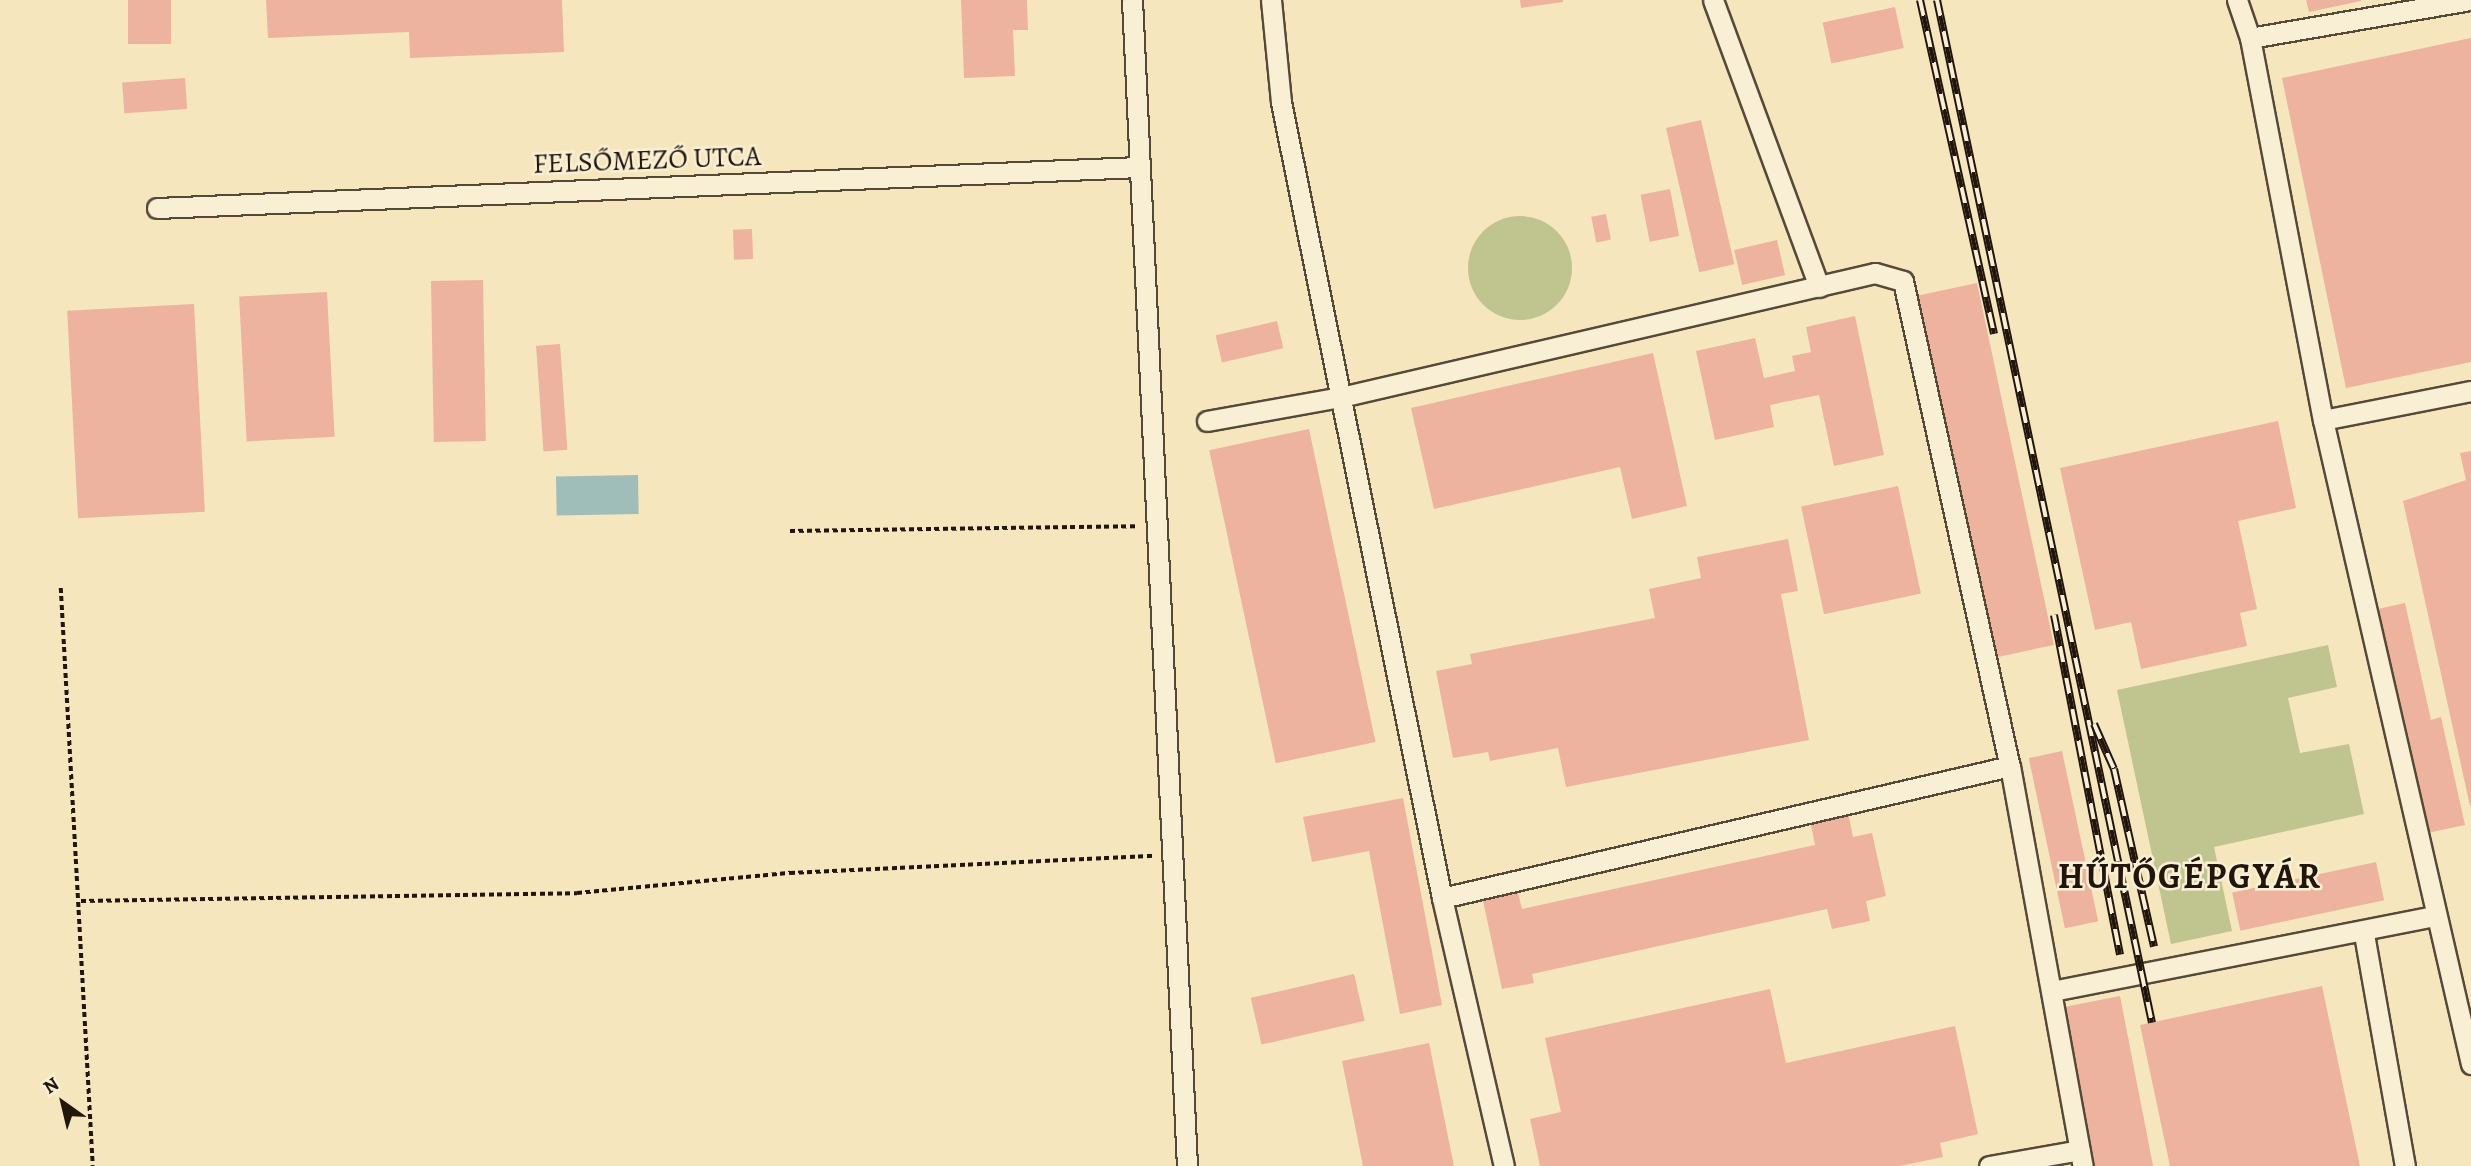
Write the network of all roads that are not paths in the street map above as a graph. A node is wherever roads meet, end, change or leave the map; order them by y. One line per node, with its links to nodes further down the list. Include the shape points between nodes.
1 (1132, 0): 7 (street)
2 (1271, 0): 11 (street, via 1281,102)
3 (1713, 0): 9 (street)
4 (2236, 0): 6 (street)
5 (2471, 0): 6 (street)
6 (2250, 38): 12 (street)
7 (1140, 167): 8 (street, FELSŐMEZŐ UTCA); 22 (street)
8 (157, 208)
9 (1819, 287): 11 (street); 14 (street, via 1875,273 1903,281)
10 (2471, 391): 12 (street)
11 (1340, 397): 13 (street); 15 (street)
12 (2323, 420): 16 (street)
13 (1207, 421)
14 (2010, 766): 15 (street); 19 (street)
15 (1442, 898): 23 (street)
16 (2436, 916): 17 (street); 18 (street)
17 (2364, 934): 19 (street); 25 (street)
18 (2462, 983): 20 (street)
19 (2052, 991): 21 (street)
20 (2471, 1064)
21 (2082, 1158): 24 (street)
22 (1187, 1166)
23 (1504, 1166)
24 (1989, 1166)
25 (2405, 1166)

